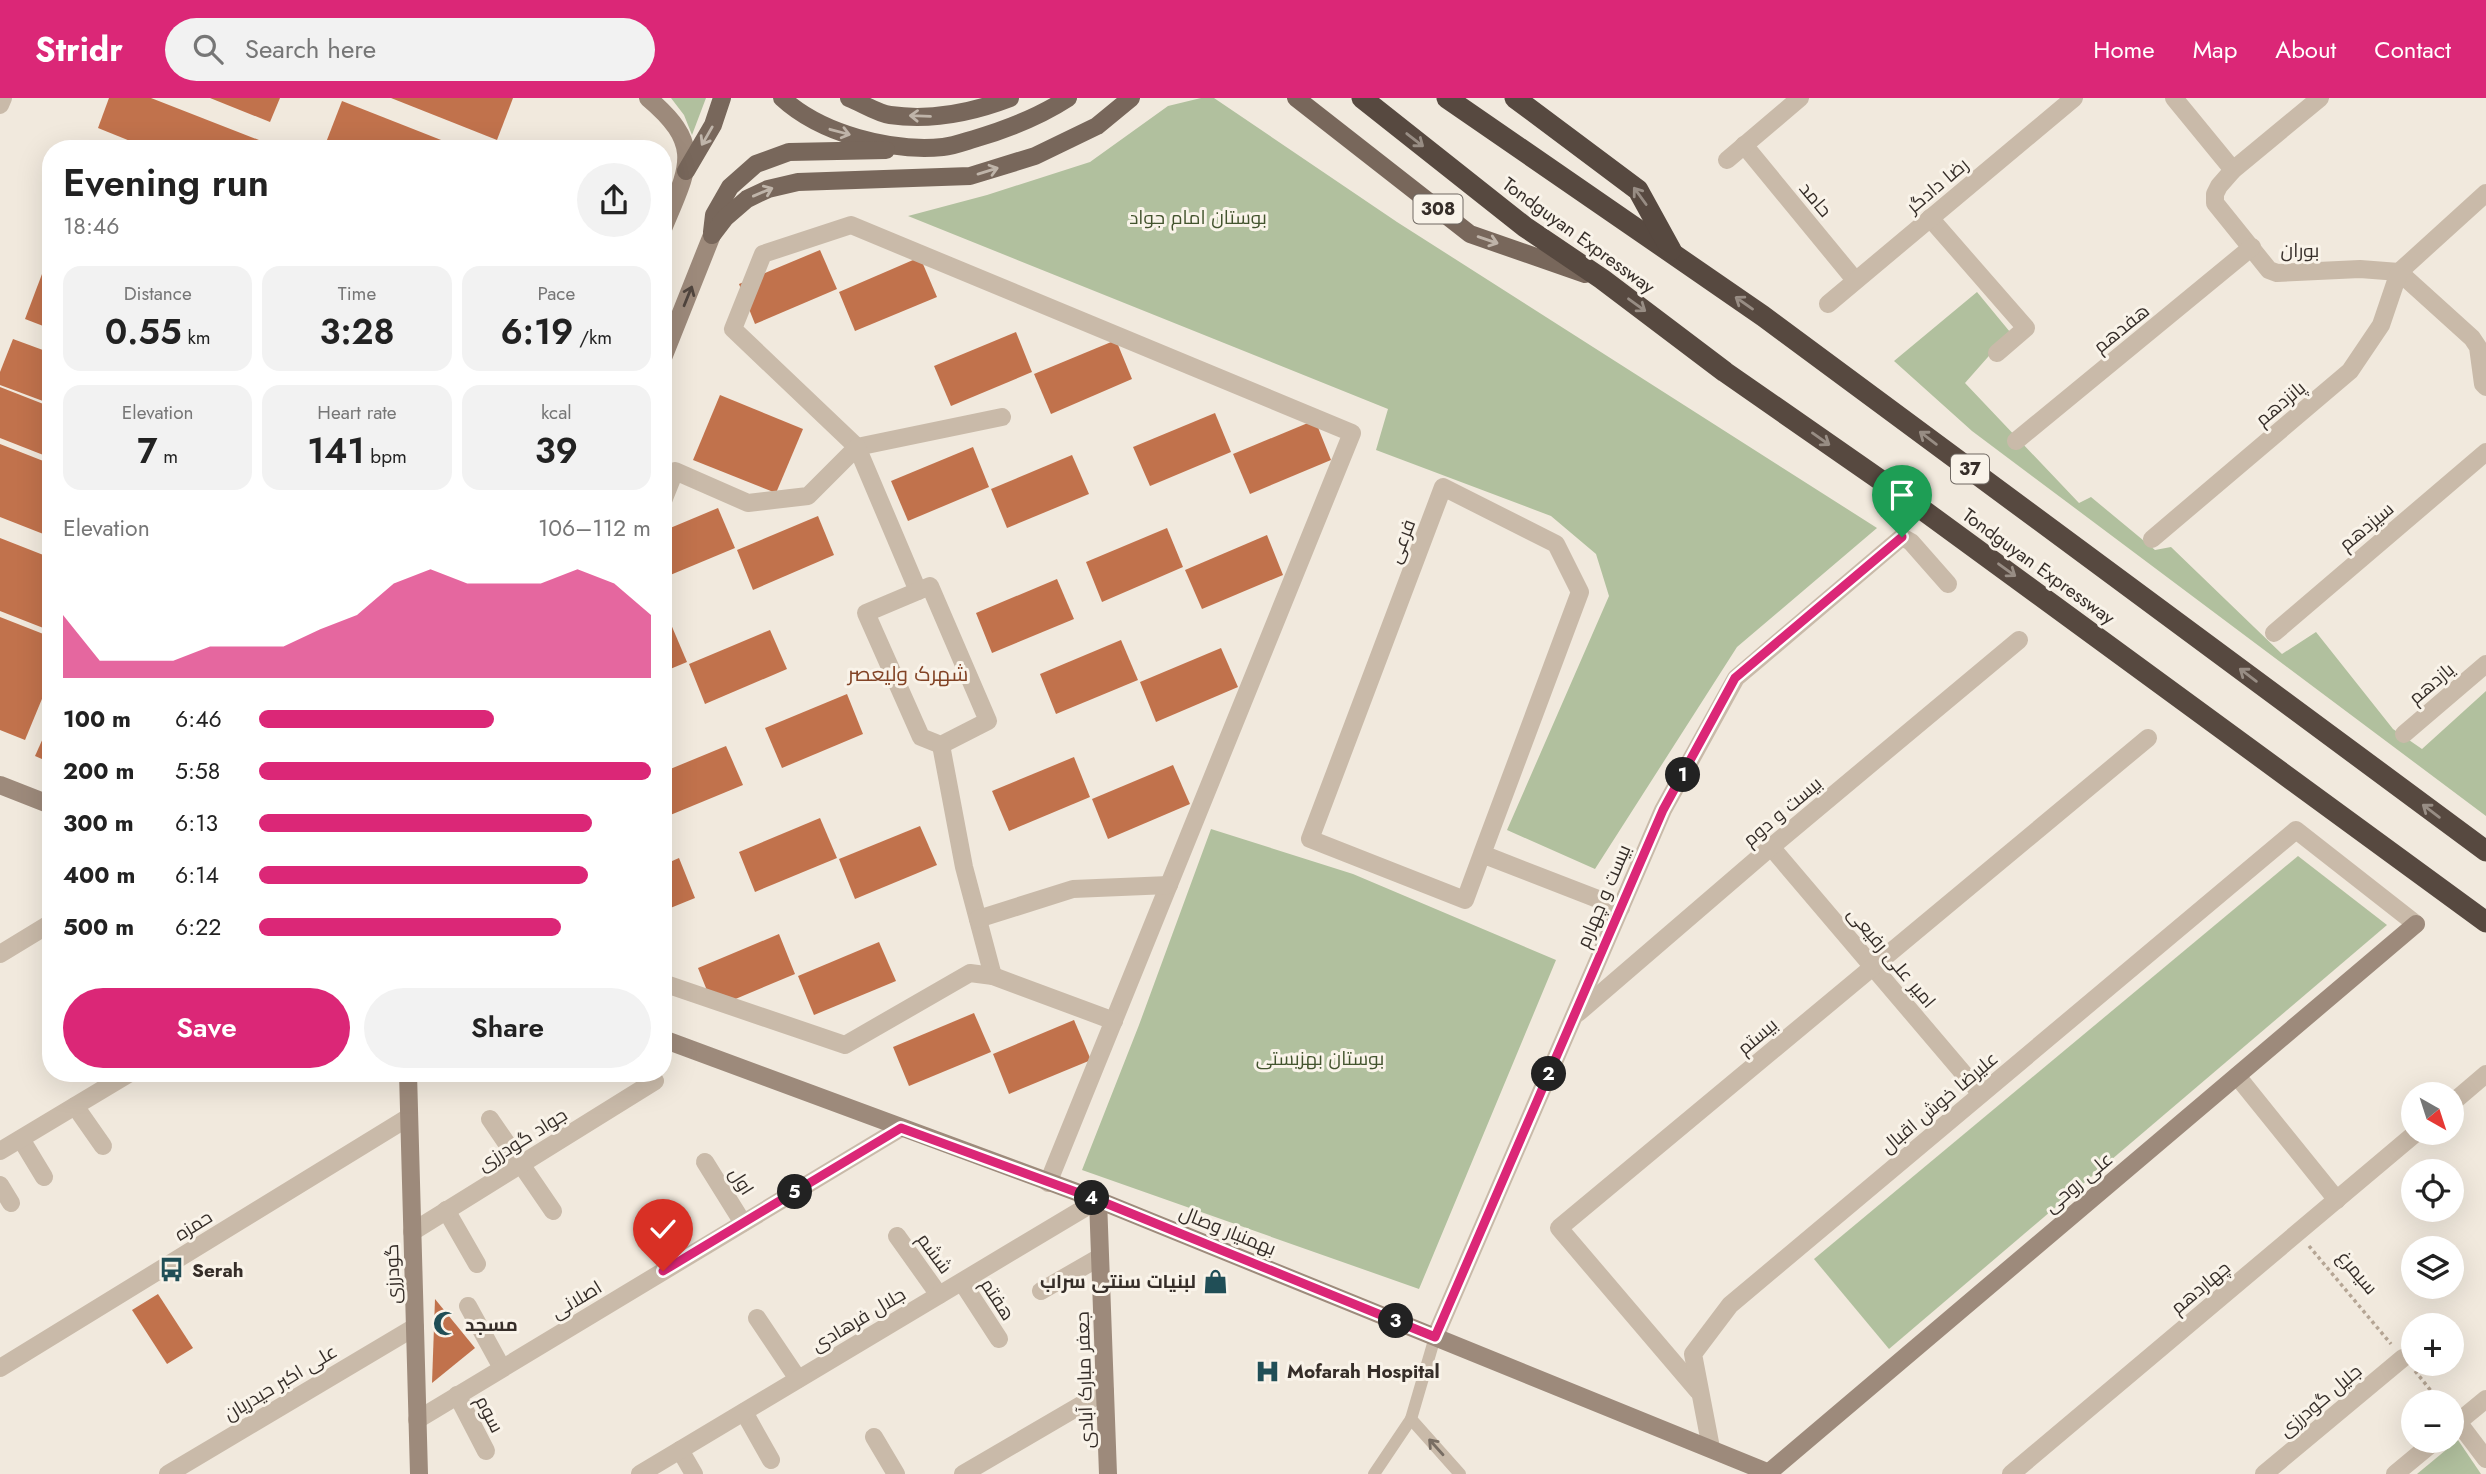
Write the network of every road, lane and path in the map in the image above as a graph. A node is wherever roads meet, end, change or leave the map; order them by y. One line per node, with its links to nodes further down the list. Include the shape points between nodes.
1 (3, 98): 17 (street)
2 (648, 98): 22 (street, via 684,139)
3 (722, 98): 22 (main road, one-way to 22, via 713,125)
4 (782, 98): 19 (main road, one-way to 19, via 827,128)
5 (849, 98): 6 (main road, one-way to 5, via 946,116 888,115)
6 (1010, 98)
7 (1068, 98): 19 (main road, via 998,132 946,147)
8 (1131, 98): 26 (main road, one-way to 8, via 747,199 768,189 798,182 970,176 1035,156 1097,126)
9 (1296, 98): 30 (main road, 308, one-way to 30, via 1469,234)
10 (1362, 98): 30 (highway, Tondguyan Expressway, one-way to 30, via 1525,227)
11 (1447, 98): 28 (highway, Tondguyan Expressway / 37)
12 (1515, 98): 28 (highway, one-way to 12, via 1638,190)
13 (1800, 98): 18 (street)
14 (2074, 98): 25 (street, رضا دادگر)
15 (2174, 98): 21 (street)
16 (2320, 98): 21 (street)
17 (0, 105)
18 (1744, 145): 20 (street); 31 (street, حامد)
19 (916, 148): 26 (main road, via 789,152 756,164 730,187 713,215)
20 (1727, 160)
21 (2233, 170): 27 (street, بوران, via 2219,186 2215,203)
22 (686, 171): 24 (street)
23 (2486, 193): 29 (street)
24 (672, 206)
25 (1930, 218): 31 (street, رضا دادگر); 34 (street, via 2026,328)
26 (712, 235): 33 (street, one-way to 26)
27 (2252, 247): 29 (street, بوران, via 2269,270 2277,273); 37 (street, هفدهم)
28 (1674, 255): 54 (highway, Tondguyan Expressway / 37, one-way to 28)
29 (2399, 272): 35 (street, via 2472,338); 41 (street, پانزدهم, via 2381,325 2350,371)
30 (1602, 279): 59 (highway, Tondguyan Expressway, one-way to 59)
31 (1856, 280): 32 (street, رضا دادگر)
32 (1828, 304)
33 (672, 335)
34 (1997, 353)
35 (2485, 384)
36 (1002, 417): 38 (street)
37 (2016, 441)
38 (858, 447): 40 (street, via 807,496 748,503 675,471); 43 (street); 56 (street, via 733,329 763,254 851,225 1352,433)
39 (2486, 452): 44 (street, سیزدهم)
40 (672, 478)
41 (2152, 539)
42 (1948, 584): 57 (street, بیست و چهارم, via 1902,537 1735,678 1663,810)
43 (918, 591): 49 (street, via 930,586 988,721); 49 (street, via 866,613 921,737)
44 (2274, 633)
45 (2019, 640): 53 (street, بیست و دوم)
46 (2486, 664): 47 (street, یازدهم)
47 (2404, 734)
48 (2148, 738): 62 (street, بیستم)
49 (942, 745): 58 (street)
50 (0, 785): 51 (street)
51 (42, 801)
52 (2296, 830): 68 (street, علی روحی, via 2416,924); 73 (street, علیرضا خوش اقبال)
53 (1771, 847): 62 (street, امیر علی رفیعی); 65 (street, بیست و دوم)
54 (2486, 851)
55 (1482, 855): 55 (street, فرعی, via 1465,900 1310,839 1443,487 1556,544 1580,592); 57 (street)
56 (1169, 885): 58 (street, via 1073,889); 66 (street)
57 (1621, 908): 65 (street, بیست و چهارم)
58 (978, 919): 63 (street)
59 (2486, 922)
60 (42, 928): 61 (street)
61 (0, 954)
62 (1873, 967): 73 (street, امیر علی رفیعی); 115 (street, بیستم, via 1559,1228)
63 (993, 976): 64 (street, via 970,973 845,1045); 66 (street)
64 (672, 985)
65 (1573, 1017): 105 (street, بیست و چهارم)
66 (1114, 1021): 86 (street)
67 (672, 1042): 78 (street, بهمنیار وصال)
68 (2237, 1076): 89 (street); 130 (street, علی روحی)
69 (2485, 1079): 74 (street)
70 (115, 1082): 75 (street)
71 (408, 1082): 76 (street, گودرزی)
72 (653, 1082): 84 (street, جواد گودرزی)
73 (1981, 1094): 115 (street, علیرضا خوش اقبال, via 1730,1305 1693,1354)
74 (2464, 1094)
75 (75, 1106): 79 (street); 81 (street)
76 (409, 1118): 94 (street, گودرزی); 109 (street, حمزه)
77 (490, 1119): 84 (street)
78 (901, 1128): 86 (street, بهمنیار وصال); 93 (street, اصلانی)
79 (21, 1139): 82 (street); 85 (street)
80 (2402, 1145): 89 (street, چهاردهم)
81 (103, 1146)
82 (0, 1151)
83 (705, 1162): 93 (street, اول)
84 (522, 1163): 91 (street, جواد گودرزی); 92 (street)
85 (44, 1177)
86 (1048, 1183): 88 (street, بهمنیار وصال)
87 (0, 1185): 90 (street)
88 (1098, 1200): 97 (street, جعفر مبارک آبادی); 99 (street, جلال فرهادی); 105 (street, بهمنیار وصال)
89 (2337, 1200): 95 (street, چهاردهم)
90 (11, 1203)
91 (446, 1210): 94 (street, جواد گودرزی); 98 (street)
92 (553, 1211)
93 (743, 1223): 110 (street, اصلانی)
94 (412, 1232): 104 (street, گودرزی)
95 (2297, 1232): 107 (path, سیمرغ); 140 (street, چهاردهم)
96 (897, 1236): 101 (street, ششم)
97 (1100, 1257): 100 (street); 114 (street, جعفر مبارک آبادی)
98 (477, 1264)
99 (962, 1282): 101 (street, جلال فرهادی); 106 (street, هفتم)
100 (1041, 1291)
101 (939, 1295): 112 (street, جلال فرهادی)
102 (468, 1306): 110 (street)
103 (757, 1318): 112 (street)
104 (415, 1327): 120 (street, گودرزی); 131 (street, علی اکبر حیدریان)
105 (1435, 1337): 121 (lane); 124 (street, بهمنیار وصال)
106 (999, 1339)
107 (2401, 1355)
108 (2401, 1359): 141 (street, جلیل گودرزی)
109 (0, 1368)
110 (502, 1368): 116 (street, اصلانی)
111 (2419, 1376): 113 (path, سیمرغ)
112 (798, 1379): 118 (street, جلال فرهادی)
113 (2431, 1390)
114 (1105, 1391): 136 (street); 137 (street, جعفر مبارک آبادی)
115 (1700, 1393): 124 (street, علیرضا خوش اقبال)
116 (457, 1395): 120 (street, اصلانی); 126 (street, سوم)
117 (2486, 1399): 119 (street)
118 (744, 1412): 125 (street, جلال فرهادی); 129 (street)
119 (2464, 1417)
120 (417, 1419): 132 (street, گودرزی)
121 (1411, 1419): 138 (lane); 139 (lane, one-way to 121)
122 (2464, 1435): 128 (street)
123 (874, 1437): 135 (street)
124 (1711, 1448): 130 (street, بهمنیار وصال)
125 (680, 1450): 133 (street, جلال فرهادی); 134 (street)
126 (486, 1451)
127 (2420, 1453): 142 (street)
128 (2486, 1459)
129 (771, 1460)
130 (1769, 1473)
131 (168, 1474)
132 (419, 1474)
133 (640, 1474)
134 (694, 1474)
135 (895, 1474)
136 (963, 1474)
137 (1108, 1474)
138 (1374, 1474)
139 (1461, 1474)
140 (2011, 1474)
141 (2264, 1474)
142 (2395, 1474)

